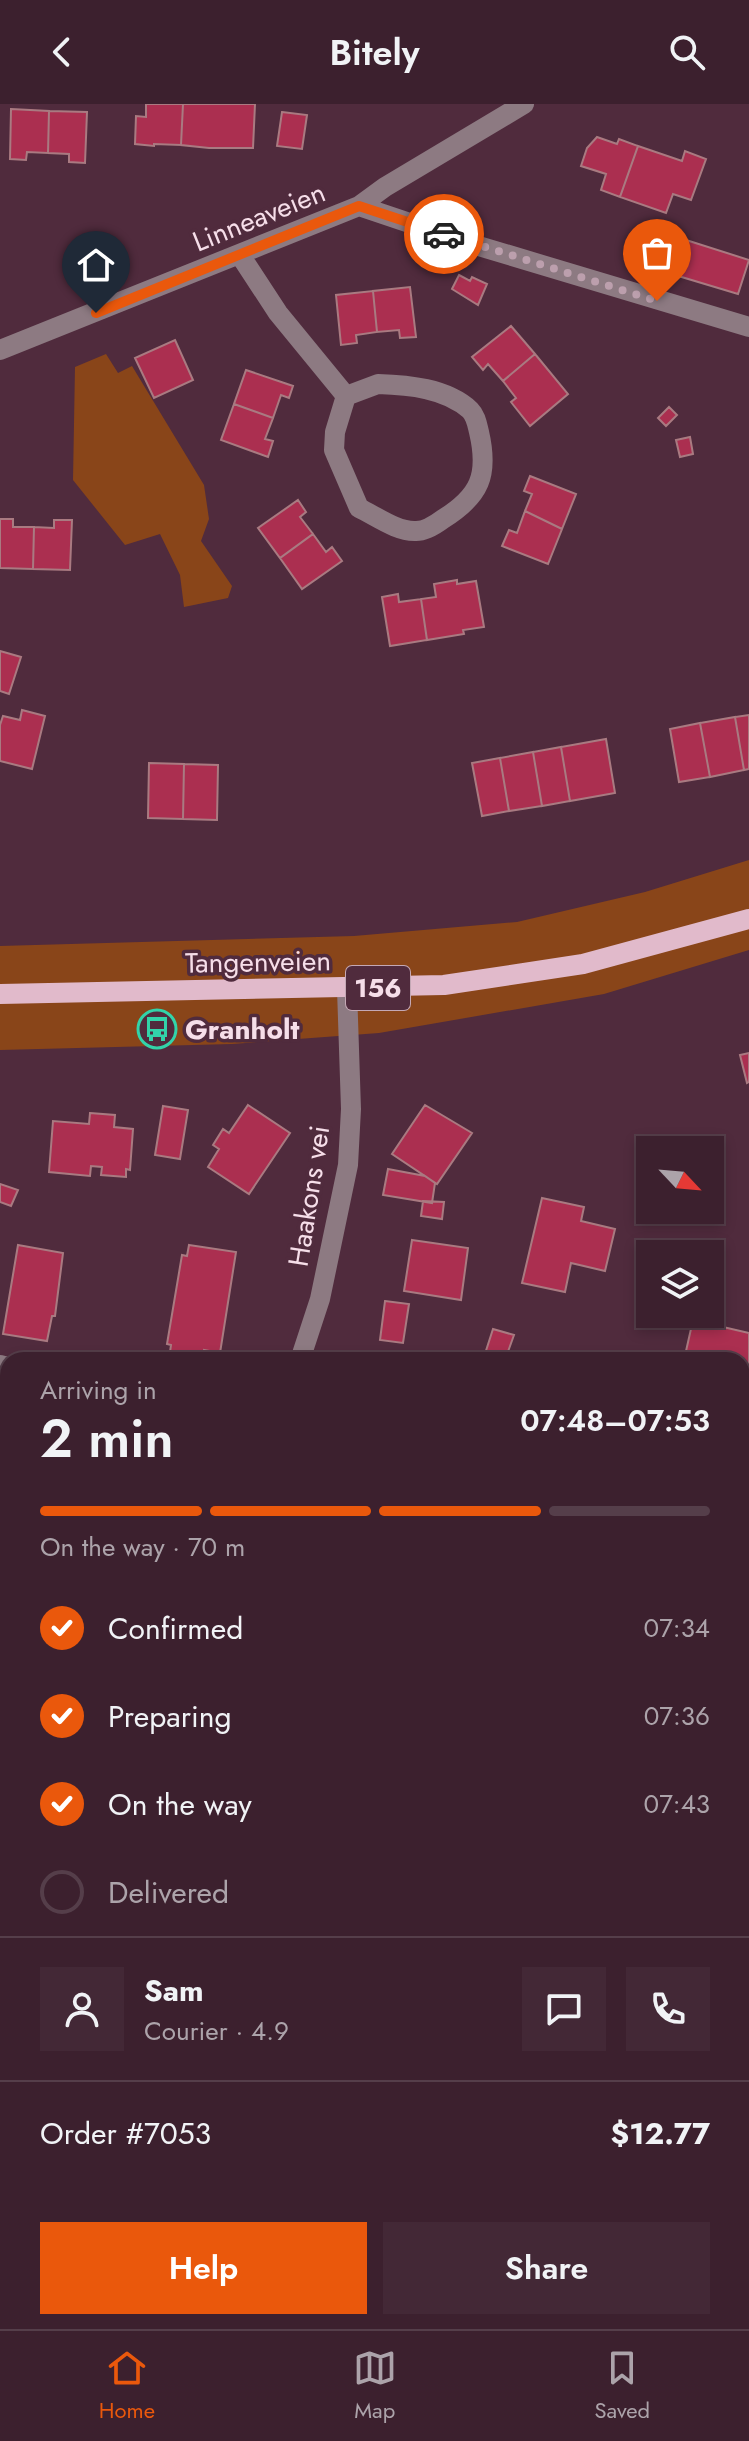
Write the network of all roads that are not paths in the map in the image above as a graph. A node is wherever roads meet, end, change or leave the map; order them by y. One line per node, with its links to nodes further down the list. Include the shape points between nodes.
1 (524, 104): 2 (street, Linneaveien)
2 (359, 206): 3 (street, Linneaveien); 4 (street)
3 (240, 255): 5 (street, Linneaveien); 6 (street, via 278,313)
4 (749, 327)
5 (0, 350)
6 (346, 396): 6 (street, via 378,384 411,385 470,409 485,457 466,504 414,532 359,508 334,450)
7 (749, 919): 8 (main road, Tangenveien / 156, via 543,971 444,985)
8 (347, 989): 9 (main road, Tangenveien / 156); 10 (street, Haakons vei, via 348,1165 320,1299)
9 (0, 994)
10 (303, 1352)

